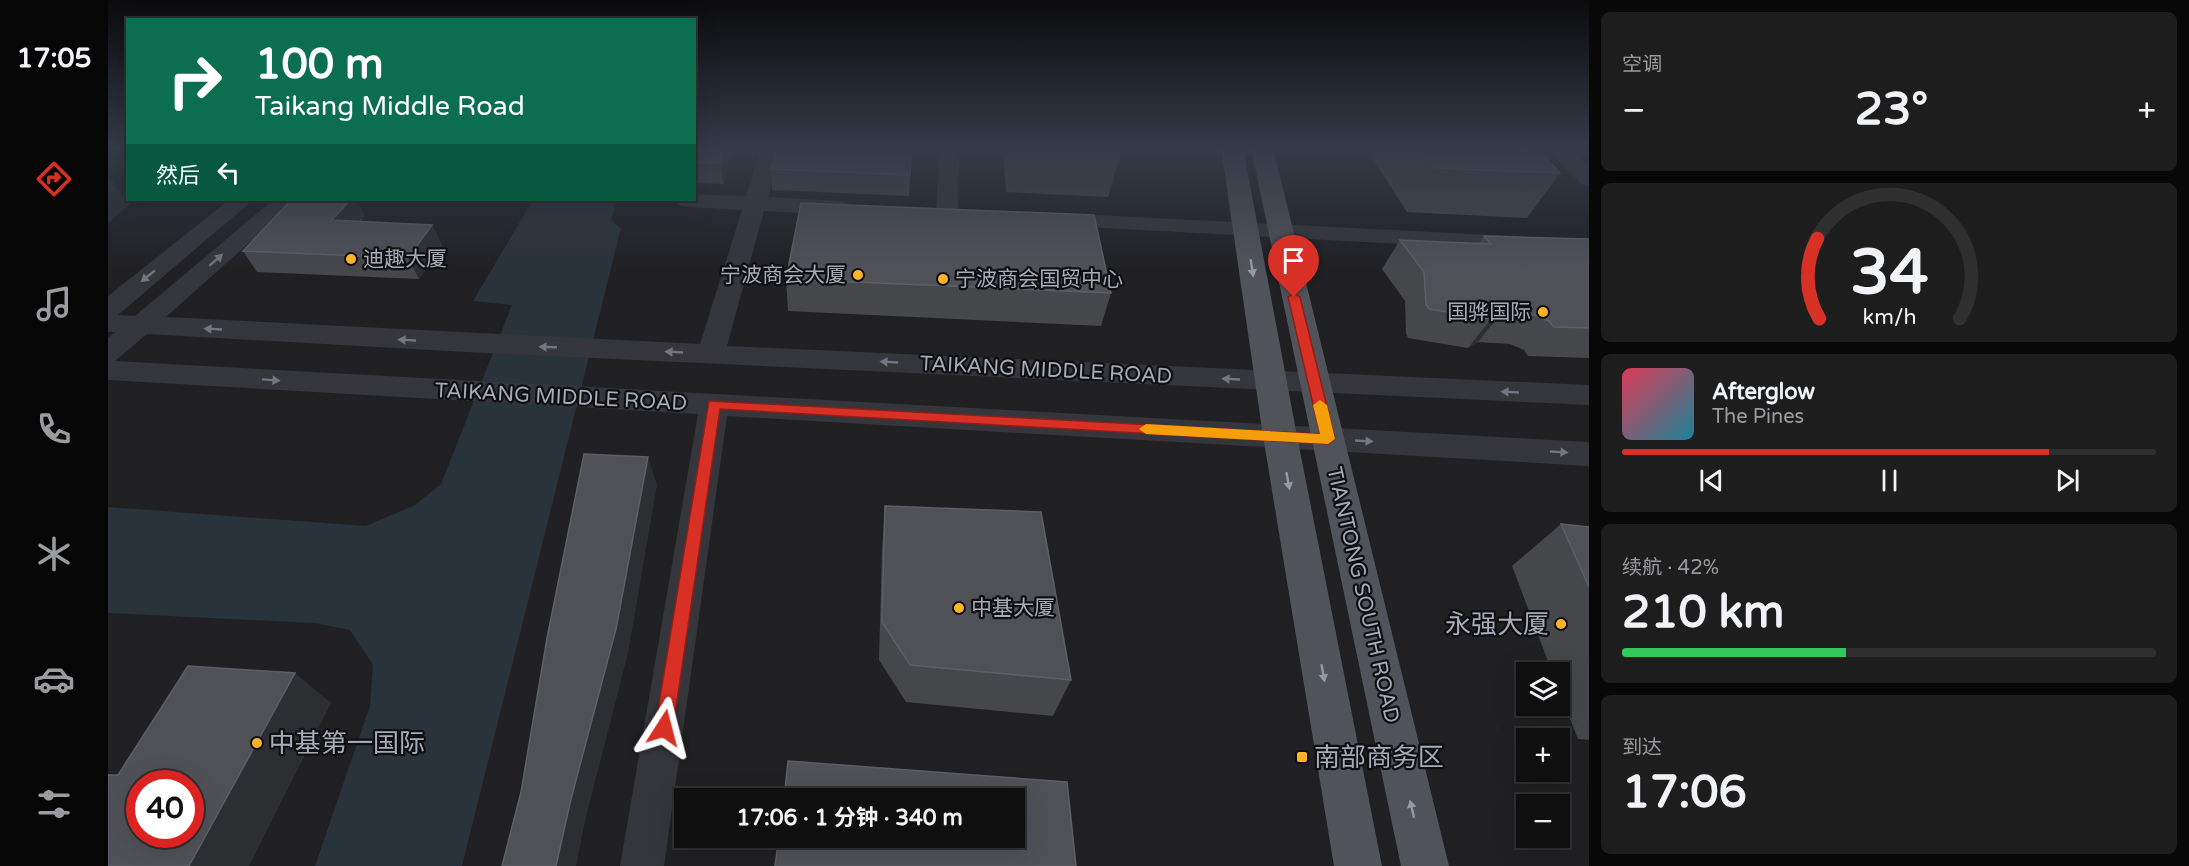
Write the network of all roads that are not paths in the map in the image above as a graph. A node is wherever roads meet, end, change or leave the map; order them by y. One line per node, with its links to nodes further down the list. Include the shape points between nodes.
1 (760, 188): 8 (street)
2 (948, 188): 11 (street)
3 (1246, 188): 14 (main road, TIANTONG SOUTH ROAD)
4 (1262, 188): 14 (main road, TIANTONG SOUTH ROAD)
5 (241, 201): 16 (street, one-way to 16)
6 (285, 201): 18 (street, one-way to 6)
7 (696, 201): 8 (street)
8 (756, 204): 9 (street); 20 (street)
9 (864, 210)
10 (924, 213): 11 (street)
11 (948, 214): 12 (street)
12 (971, 216)
13 (1031, 219): 14 (street)
14 (1262, 232): 15 (street); 22 (main road, TIANTONG SOUTH ROAD, one-way to 22); 23 (main road, TIANTONG SOUTH ROAD)
15 (1589, 247)
16 (108, 309)
17 (108, 323): 18 (street, TAIKANG MIDDLE ROAD)
18 (141, 325): 19 (street); 20 (street, TAIKANG MIDDLE ROAD, one-way to 18)
19 (108, 353)
20 (711, 354): 22 (street, TAIKANG MIDDLE ROAD, one-way to 20)
21 (108, 370): 25 (street, TAIKANG MIDDLE ROAD, one-way to 25)
22 (1270, 380): 23 (street, TAIKANG MIDDLE ROAD); 26 (main road, TIANTONG SOUTH ROAD)
23 (1315, 382): 24 (street, TAIKANG MIDDLE ROAD, one-way to 23); 27 (main road, TIANTONG SOUTH ROAD)
24 (1589, 395)
25 (714, 404): 26 (street, TAIKANG MIDDLE ROAD); 29 (street)
26 (1280, 436): 27 (street, TAIKANG MIDDLE ROAD); 30 (main road, TIANTONG SOUTH ROAD, one-way to 30)
27 (1328, 439): 28 (street, TAIKANG MIDDLE ROAD, one-way to 28); 31 (main road, TIANTONG SOUTH ROAD, one-way to 27)
28 (1589, 454)
29 (642, 866)
30 (1358, 866)
31 (1425, 866)

